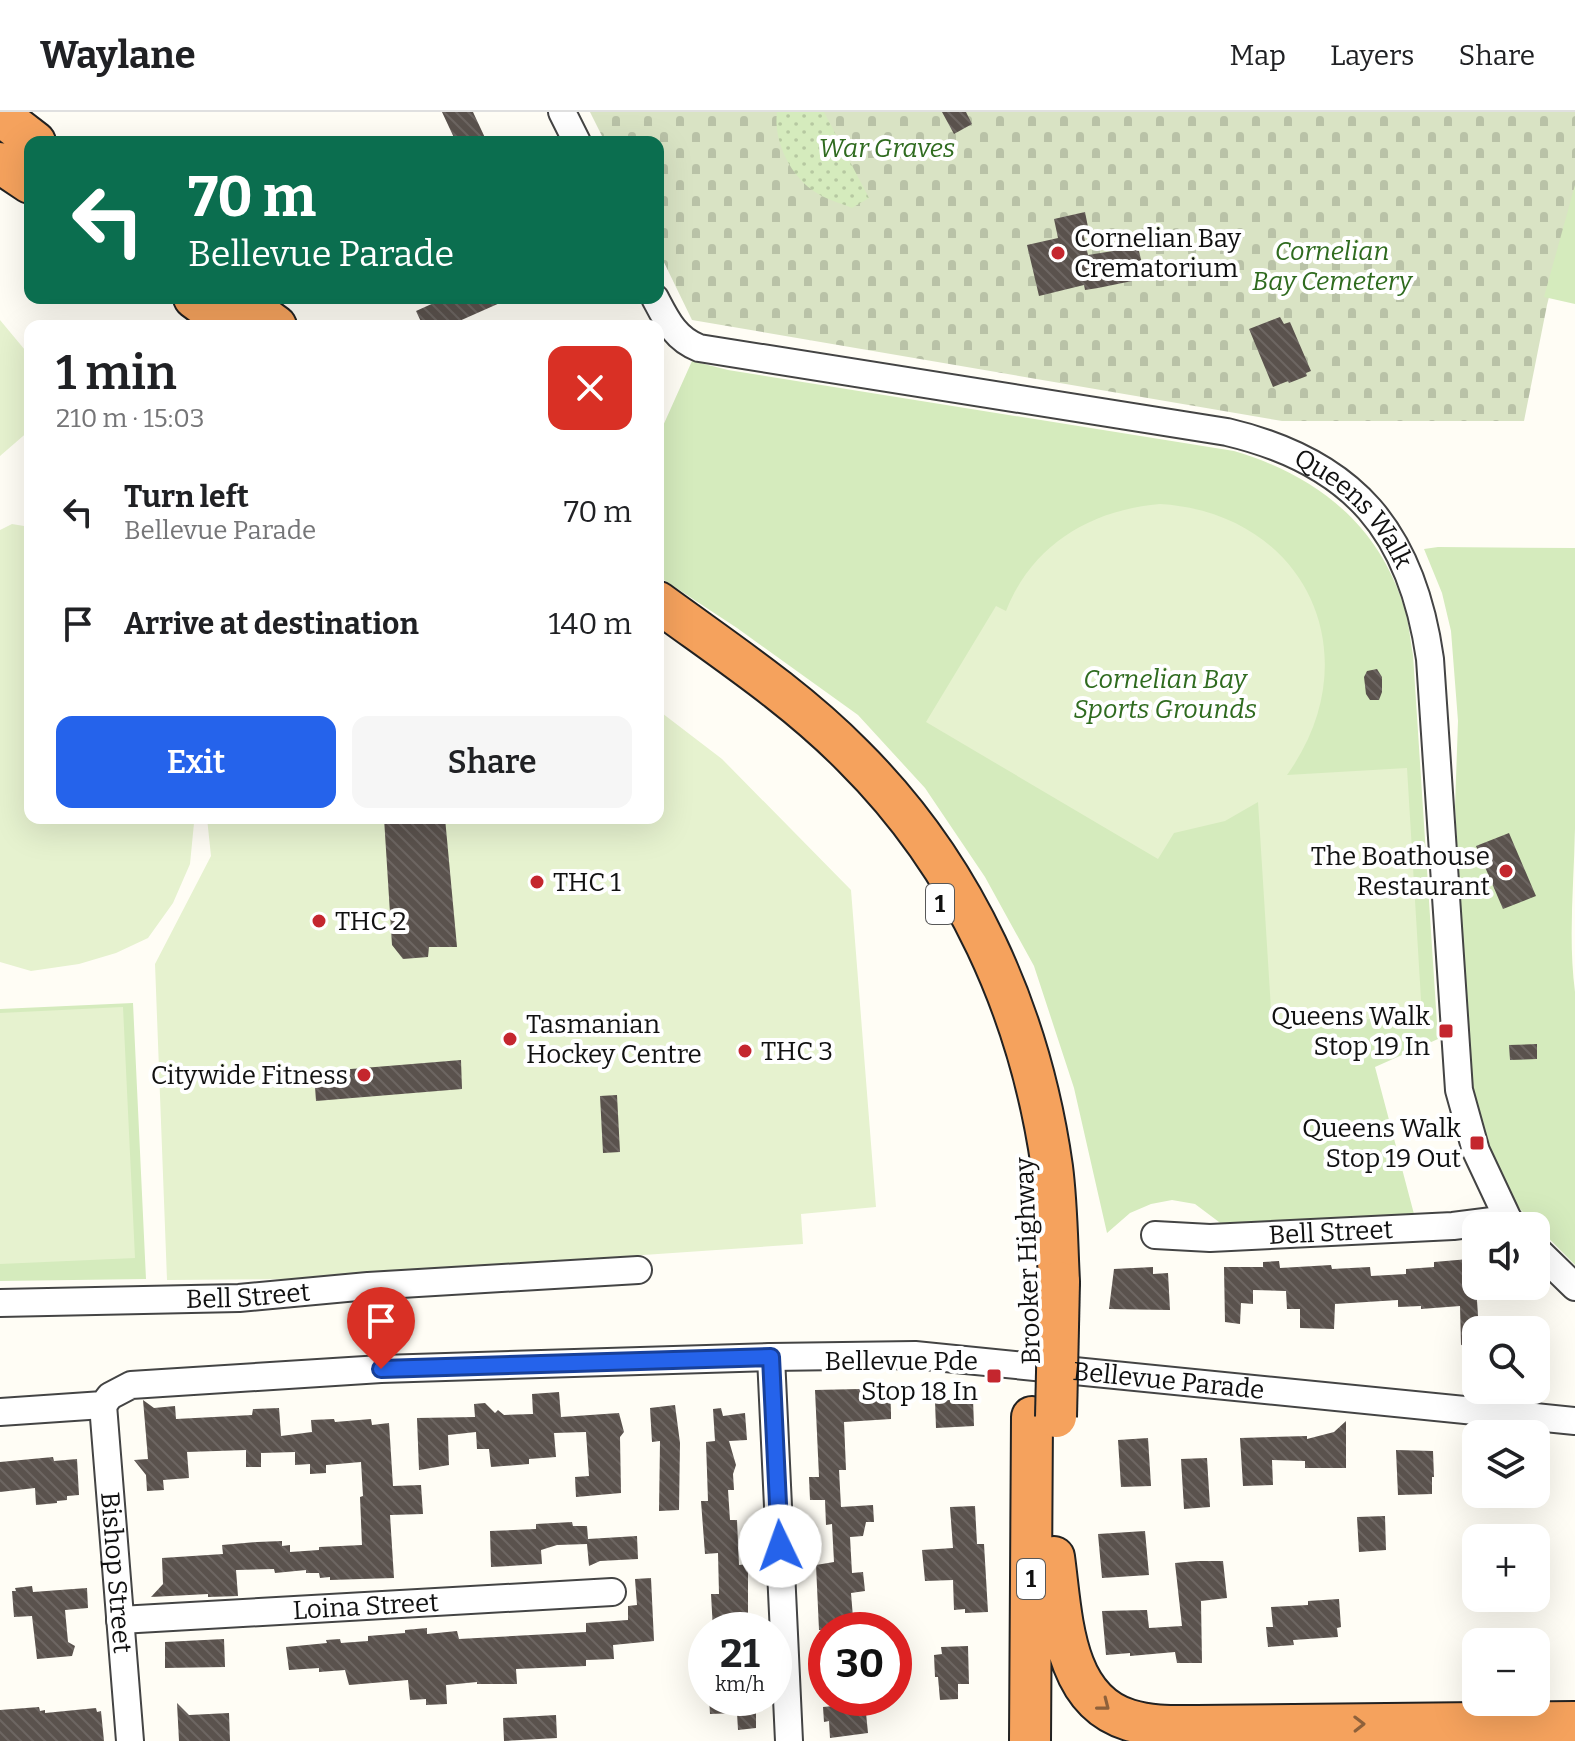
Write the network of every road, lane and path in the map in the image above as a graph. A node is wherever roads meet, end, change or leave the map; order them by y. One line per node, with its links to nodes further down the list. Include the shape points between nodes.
1 (562, 112): 4 (street)
2 (0, 115): 3 (highway)
3 (27, 136)
4 (574, 136)
5 (0, 163): 6 (highway)
6 (24, 179)
7 (202, 304): 10 (highway)
8 (246, 304): 11 (highway)
9 (658, 304): 14 (street, Queens Walk, via 670,327 699,348 1227,432 1276,445 1314,463 1364,502 1403,560 1425,621 1456,1068 1476,1151)
10 (224, 320)
11 (268, 320)
12 (664, 606): 19 (highway, 1, via 771,684 852,755 899,804 967,905 1001,975 1039,1093 1052,1169)
13 (664, 638): 19 (highway, Brooker Highway / 1, via 836,771 903,850 944,911 1000,1035 1016,1095)
14 (1506, 1212)
15 (1462, 1225): 16 (street, Bell Street, via 1210,1238)
16 (1155, 1235)
17 (1550, 1263): 20 (street)
18 (638, 1270): 21 (street, Bell Street, via 239,1298)
19 (1045, 1282): 25 (highway, Brooker Highway / 1)
20 (1575, 1287)
21 (0, 1303)
22 (771, 1357): 23 (street, Bellevue Parade, via 381,1369 131,1385); 26 (street, Bellevue Parade, via 915,1355); 33 (street)
23 (103, 1405): 24 (street, Bellevue Parade); 29 (street, Bishop Street)
24 (0, 1412)
25 (1044, 1417): 27 (highway, Brooker Highway / 1); 34 (highway, Brooker Highway / 1)
26 (1575, 1421)
27 (1054, 1557): 30 (highway, one-way to 30, via 1074,1665 1102,1707 1127,1720 1151,1726); 35 (highway, Brooker Highway / 1)
28 (612, 1592): 29 (street, Loina Street)
29 (120, 1620): 32 (street, Bishop Street)
30 (1575, 1722)
31 (1575, 1736): 36 (highway)
32 (130, 1741)
33 (789, 1741)
34 (1030, 1741)
35 (1053, 1741)
36 (1558, 1741)

